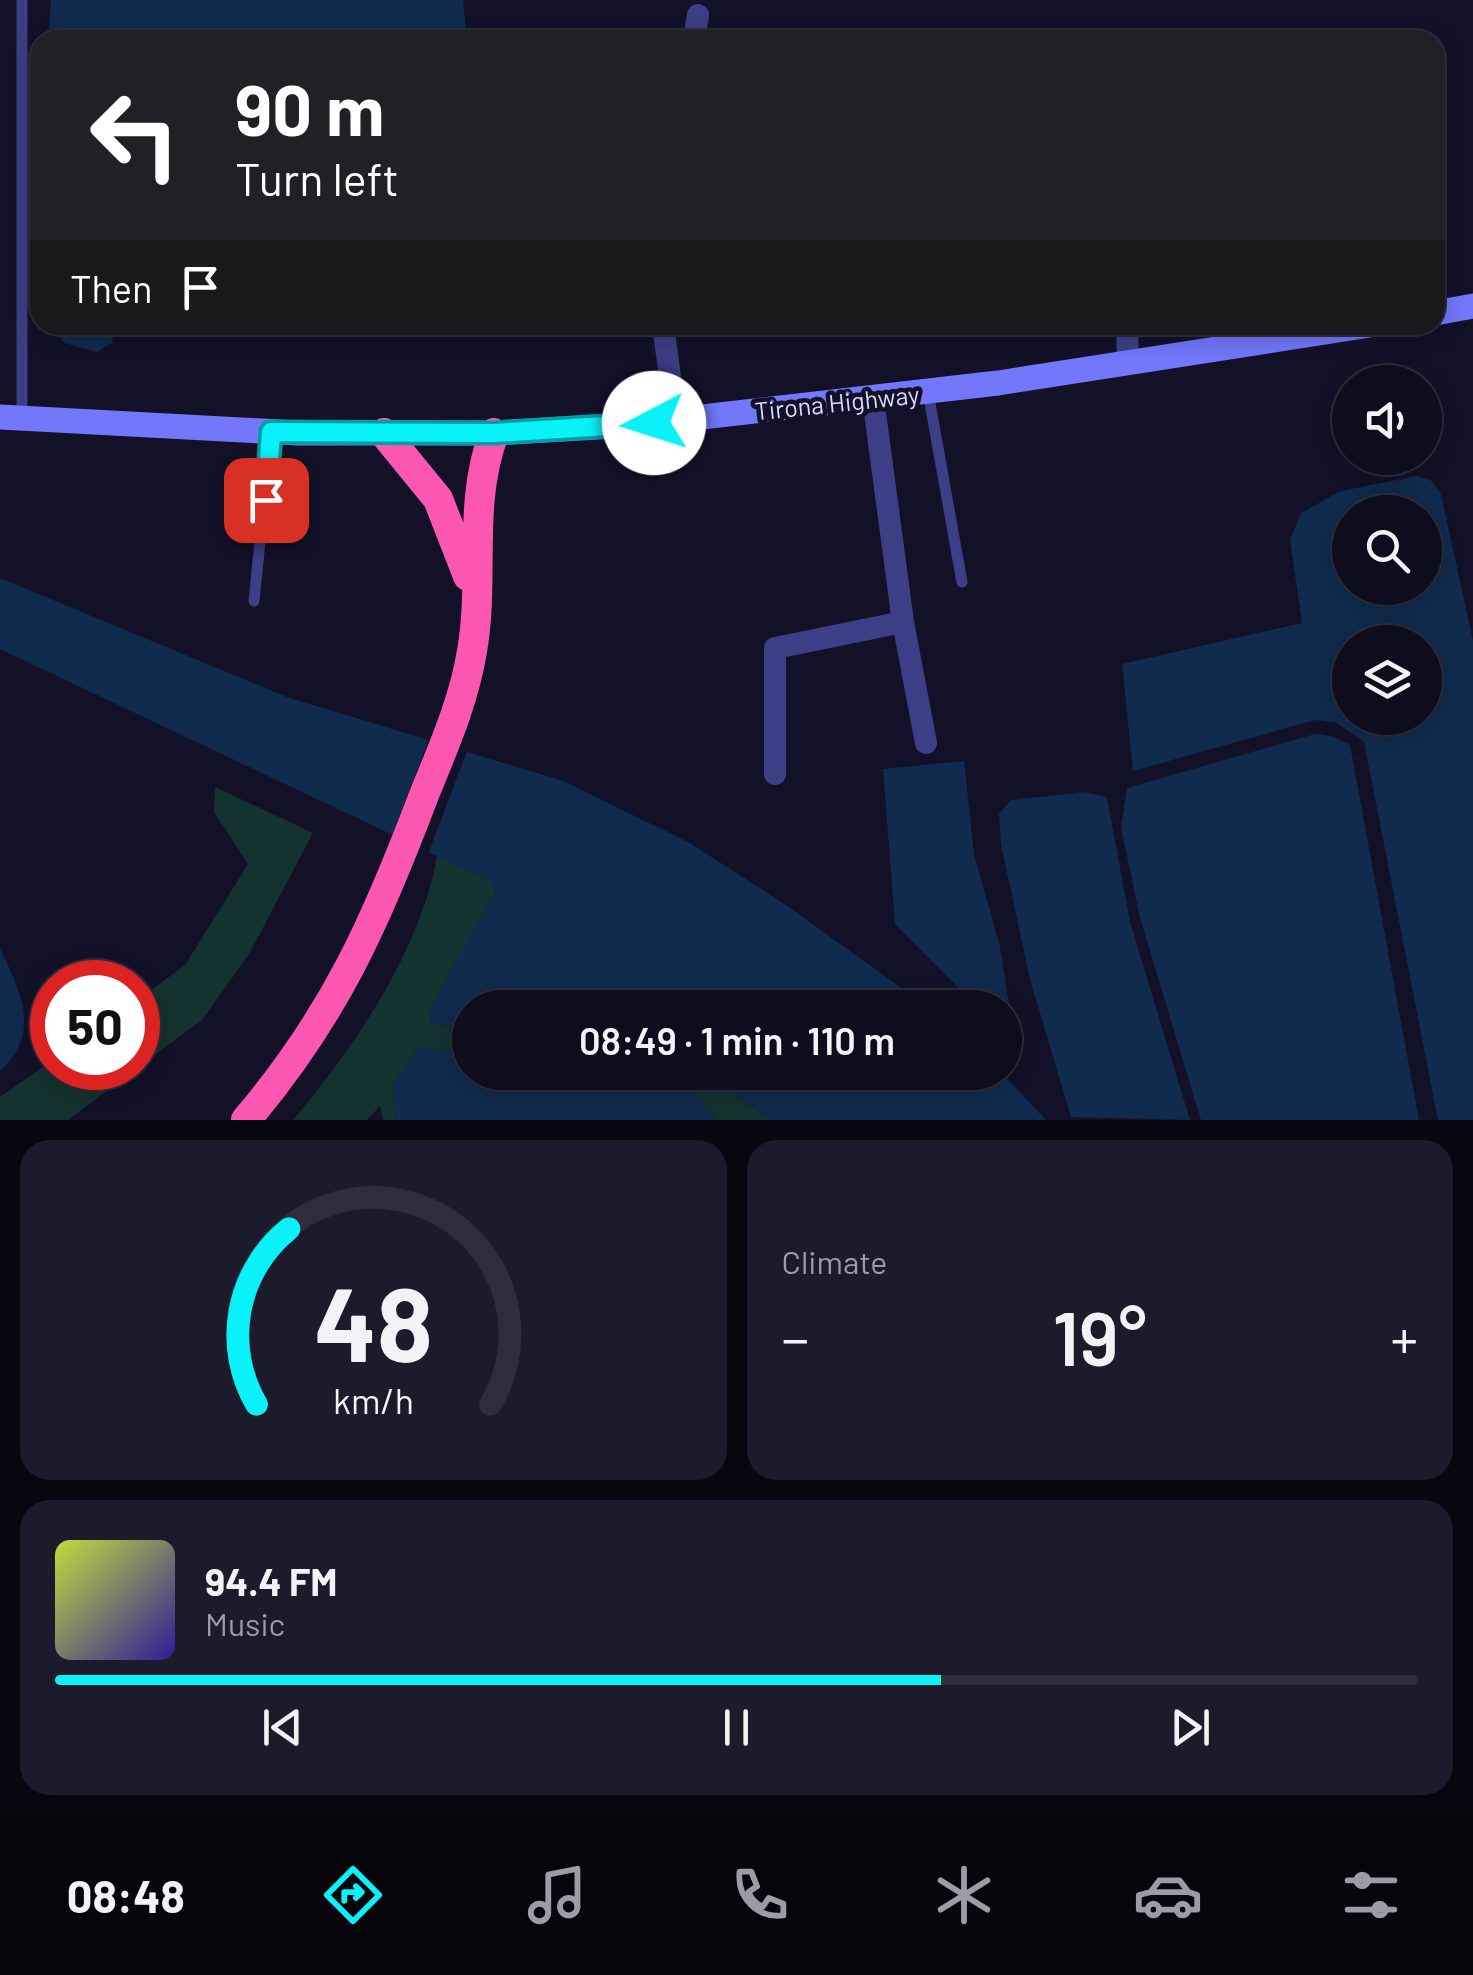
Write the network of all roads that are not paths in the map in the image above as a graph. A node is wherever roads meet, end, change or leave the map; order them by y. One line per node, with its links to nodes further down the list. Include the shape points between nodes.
1 (22, 0): 12 (lane)
2 (698, 15): 3 (street)
3 (696, 30)
4 (1473, 306): 5 (main road)
5 (1445, 311)
6 (664, 335): 13 (street)
7 (1127, 335): 9 (street)
8 (1308, 335): 9 (main road, Tirona Highway)
9 (1128, 364): 10 (main road, Tirona Highway)
10 (928, 392): 11 (main road, Tirona Highway); 17 (lane)
11 (872, 398): 13 (main road, Tirona Highway); 20 (street)
12 (11, 418): 14 (main road, Tirona Highway)
13 (676, 421): 16 (main road, Tirona Highway)
14 (271, 432): 15 (main road, Tirona Highway); 19 (lane)
15 (384, 433): 16 (main road, Tirona Highway); 18 (highway, via 438,499)
16 (494, 433): 18 (highway, via 478,486)
17 (962, 582)
18 (476, 598): 23 (highway, via 461,701 395,872 336,998)
19 (254, 602)
20 (903, 622): 21 (street); 22 (street, via 775,648)
21 (926, 744)
22 (776, 774)
23 (246, 1120)

